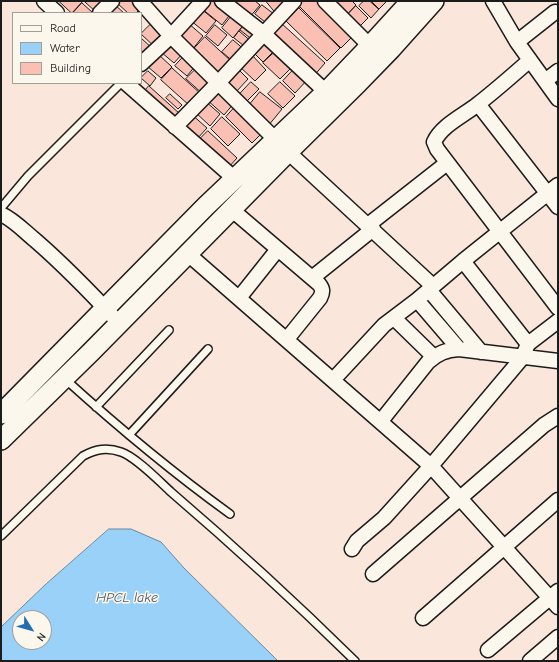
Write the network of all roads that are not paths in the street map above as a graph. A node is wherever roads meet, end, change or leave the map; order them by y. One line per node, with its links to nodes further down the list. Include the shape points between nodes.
1 (44, 1): 12 (street)
2 (112, 1): 13 (street)
3 (140, 1): 15 (street)
4 (203, 1): 15 (street)
5 (222, 1): 14 (street)
6 (294, 1): 14 (street)
7 (325, 1): 17 (street)
8 (412, 1): 17 (main road)
9 (434, 1): 29 (main road, via 382,59)
10 (492, 1): 16 (street)
11 (554, 10): 16 (street)
12 (56, 12)
13 (101, 12)
14 (264, 34): 22 (street); 25 (street)
15 (172, 36): 19 (street); 22 (street)
16 (517, 42): 18 (street)
17 (370, 46): 25 (main road)
18 (530, 60): 21 (street); 27 (street)
19 (142, 63)
20 (558, 71): 21 (street)
21 (545, 81): 26 (street)
22 (219, 82): 28 (street); 29 (street)
23 (119, 84): 34 (lane, via 28,176)
24 (127, 84): 28 (street)
25 (326, 92): 29 (main road)
26 (558, 99)
27 (478, 104): 30 (street, via 437,135 434,142); 32 (street)
28 (175, 127): 31 (street)
29 (282, 146): 31 (main road); 35 (main road); 37 (street)
30 (447, 162): 37 (street); 38 (street)
31 (234, 180): 46 (main road)
32 (553, 189): 33 (street); 38 (street)
33 (558, 207)
34 (1, 208)
35 (231, 209): 39 (street); 40 (main road)
36 (1, 214): 46 (street, via 9,217 41,245)
37 (370, 227): 42 (street); 43 (street)
38 (500, 231): 41 (street); 47 (street)
39 (278, 249): 42 (street); 44 (street)
40 (188, 254): 44 (street); 50 (main road)
41 (463, 261): 43 (street); 53 (street)
42 (312, 278): 52 (street, via 322,289 322,294)
43 (431, 288): 45 (street); 56 (street)
44 (239, 298): 52 (street)
45 (417, 300): 48 (street); 55 (street)
46 (105, 308): 50 (street); 63 (main road)
47 (558, 308)
48 (394, 318): 57 (street); 61 (street, via 379,330)
49 (558, 321): 53 (street)
50 (119, 323): 60 (main road)
51 (169, 330): 62 (lane)
52 (287, 339): 61 (street)
53 (528, 344): 58 (street)
54 (208, 349): 66 (lane)
55 (459, 349): 56 (street); 57 (street, via 444,351)
56 (481, 352): 58 (street)
57 (434, 357): 65 (street)
58 (522, 358): 59 (street); 68 (street)
59 (558, 361)
60 (64, 378): 62 (lane); 67 (main road)
61 (334, 380): 65 (street)
62 (96, 407): 66 (lane)
63 (1, 414)
64 (558, 416): 69 (street, via 544,425)
65 (381, 421): 68 (street)
66 (129, 435): 71 (lane)
67 (1, 440)
68 (431, 466): 69 (street); 74 (street)
69 (460, 498): 73 (street); 75 (street)
70 (558, 500): 73 (street)
71 (230, 514)
72 (1, 536): 80 (lane, via 84,456 95,450 108,448 123,452 189,507)
73 (504, 547): 76 (street); 77 (street)
74 (352, 549)
75 (373, 574)
76 (555, 598): 79 (street)
77 (423, 618)
78 (558, 637): 81 (street)
79 (488, 650)
80 (355, 661)
81 (530, 661)

